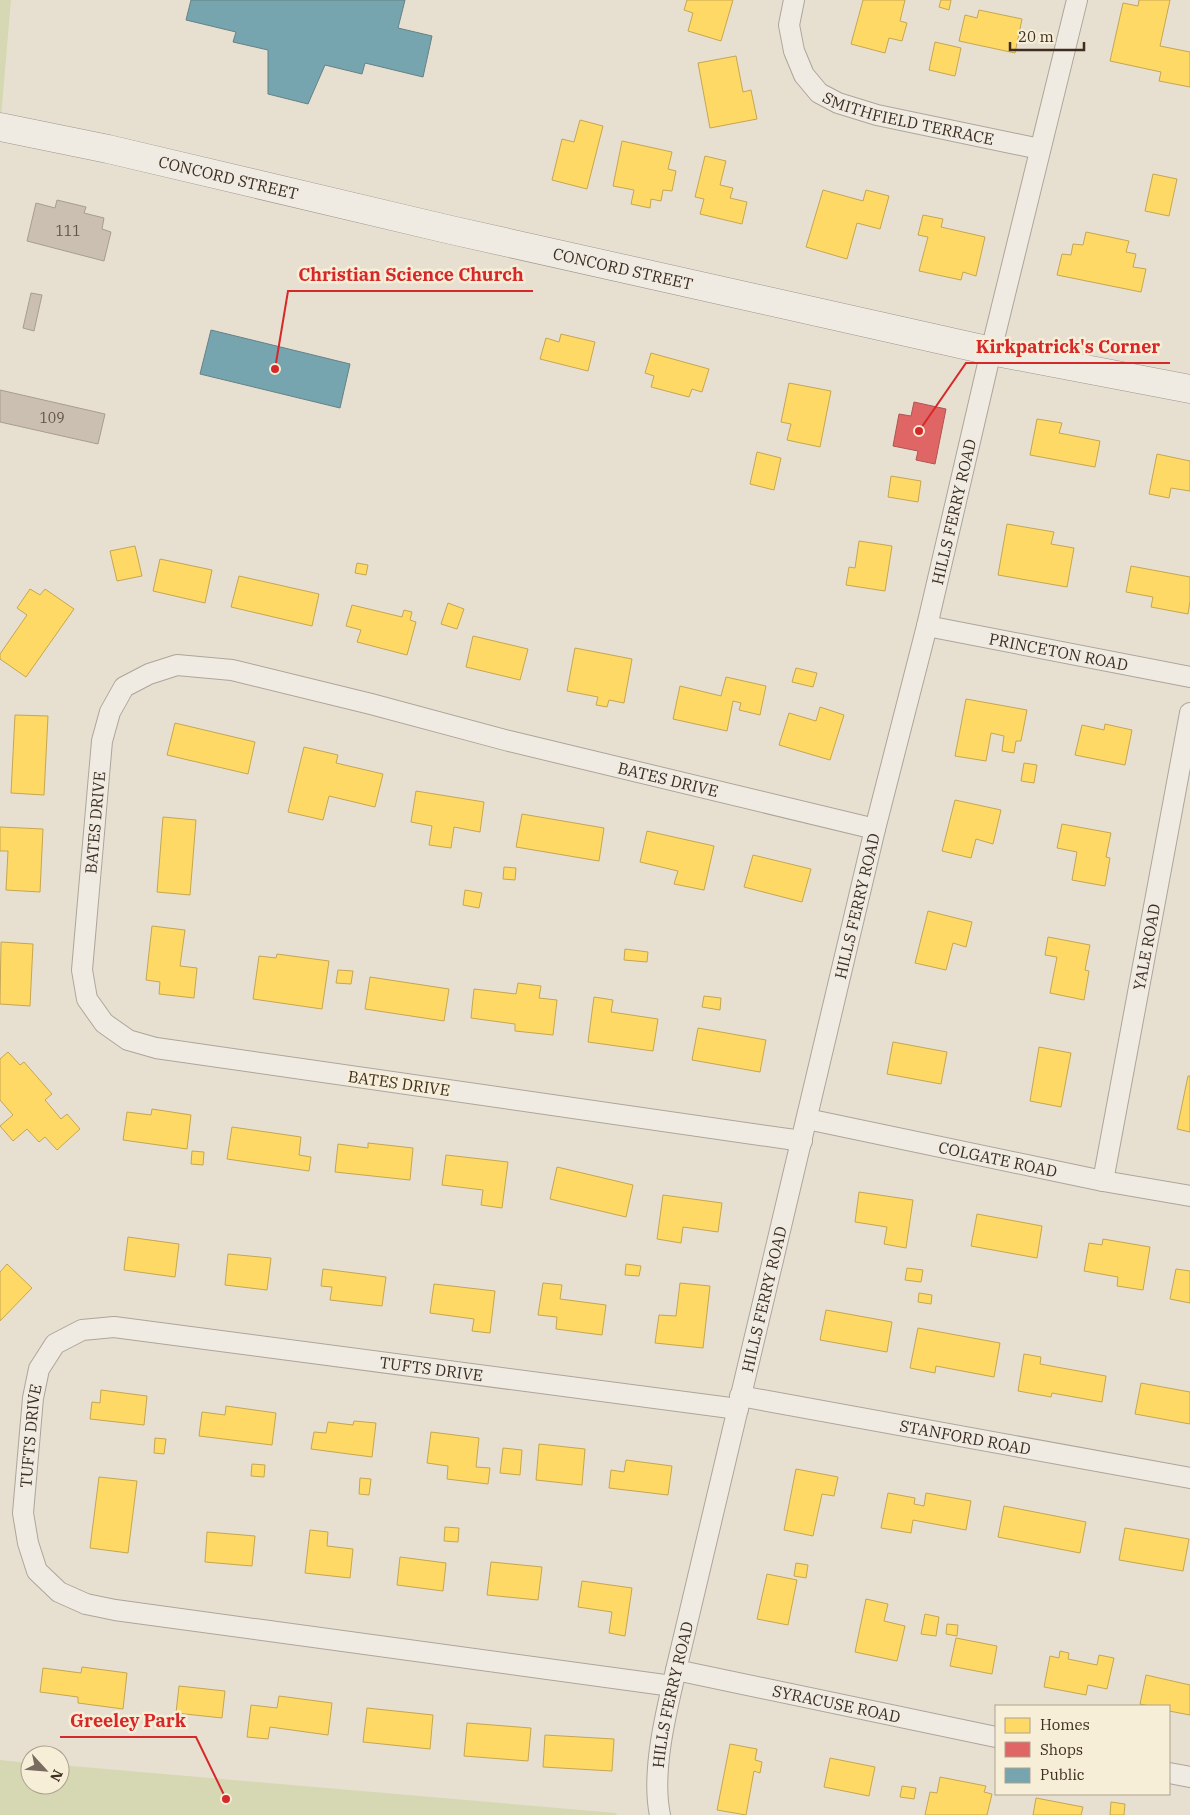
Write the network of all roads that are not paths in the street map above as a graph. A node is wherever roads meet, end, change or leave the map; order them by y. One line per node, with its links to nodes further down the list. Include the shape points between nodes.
1 (794, 0): 4 (street, SMITHFIELD TERRACE, via 789,25 794,51 804,75 819,93 838,103 877,115)
2 (1077, 0): 4 (street, HILLS FERRY ROAD)
3 (0, 127): 5 (main road, CONCORD STREET)
4 (1040, 150): 5 (street, HILLS FERRY ROAD)
5 (991, 351): 6 (main road, CONCORD STREET); 7 (street, HILLS FERRY ROAD)
6 (1190, 389)
7 (927, 626): 8 (street, PRINCETON ROAD); 10 (street, HILLS FERRY ROAD)
8 (1190, 677)
9 (1190, 713): 13 (street, YALE ROAD)
10 (875, 829): 11 (street, HILLS FERRY ROAD); 12 (street, BATES DRIVE, via 232,670 177,665 124,687 110,712 102,741 82,970 87,999 104,1023 128,1040 156,1048)
11 (808, 1119): 12 (street, HILLS FERRY ROAD); 13 (street, COLGATE ROAD)
12 (802, 1141): 15 (street, HILLS FERRY ROAD)
13 (1102, 1181): 14 (street, COLGATE ROAD)
14 (1190, 1196)
15 (739, 1402): 16 (street, STANFORD ROAD); 17 (street, HILLS FERRY ROAD); 17 (street, TUFTS DRIVE, via 114,1328 82,1330 55,1344 40,1369 35,1388 23,1513 37,1571 59,1592 86,1604 115,1610)
16 (1190, 1478)
17 (674, 1678): 18 (street, SYRACUSE ROAD); 21 (street, HILLS FERRY ROAD, via 658,1760 657,1802)
18 (995, 1737)
19 (1170, 1773): 20 (street)
20 (1190, 1777)
21 (660, 1815)

